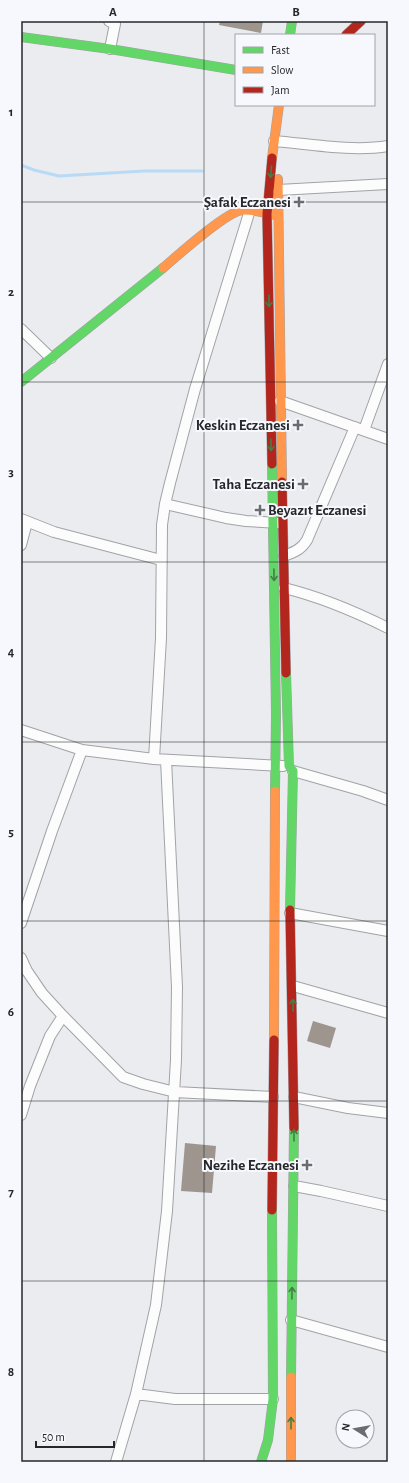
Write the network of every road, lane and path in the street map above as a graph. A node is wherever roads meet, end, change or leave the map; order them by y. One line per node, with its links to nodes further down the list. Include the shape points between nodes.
1 (109, 21): 7 (street, via 115,24)
2 (292, 21): 4 (main road)
3 (361, 21): 5 (main road)
4 (290, 34)
5 (347, 34)
6 (21, 37): 7 (main road)
7 (110, 49): 8 (main road)
8 (235, 70)
9 (278, 106): 11 (main road)
10 (282, 106): 11 (main road)
11 (277, 141): 12 (street, via 346,148); 14 (main road); 16 (main road, one-way to 16)
12 (388, 146)
13 (388, 184): 14 (street)
14 (278, 190): 17 (main road)
15 (250, 210): 16 (main road); 19 (main road, via 240,210 224,218); 25 (street, via 195,389)
16 (267, 214): 17 (main road); 27 (main road, one-way to 27)
17 (278, 216): 22 (main road)
18 (21, 329): 19 (street)
19 (51, 358): 21 (main road)
20 (388, 364): 23 (street)
21 (21, 382)
22 (280, 401): 23 (street); 27 (main road)
23 (359, 428): 24 (street); 29 (street, via 303,547)
24 (388, 439)
25 (165, 504): 27 (street, via 246,522); 30 (street)
26 (24, 520): 28 (street); 30 (street, via 54,532)
27 (278, 523): 29 (main road); 37 (main road, one-way to 37)
28 (21, 544)
29 (284, 556): 31 (main road)
30 (161, 560): 35 (street, via 161,638)
31 (284, 588): 32 (street, via 310,594); 38 (main road)
32 (388, 628)
33 (21, 730): 34 (street)
34 (82, 750): 35 (street); 40 (street)
35 (154, 759): 36 (street)
36 (166, 760): 37 (street); 48 (street, via 177,987)
37 (276, 766): 38 (street); 49 (main road)
38 (291, 768): 39 (street); 41 (main road)
39 (388, 800)
40 (25, 899): 42 (street)
41 (290, 913): 43 (street); 45 (main road)
42 (21, 923)
43 (388, 931)
44 (21, 958): 47 (street, via 42,993)
45 (293, 986): 46 (street); 50 (main road, one-way to 45)
46 (388, 1013)
47 (63, 1016): 48 (street, via 124,1076); 52 (street, via 50,1036)
48 (175, 1092): 49 (street); 57 (street, via 167,1211 156,1305)
49 (273, 1097): 58 (main road)
50 (294, 1097): 51 (street); 53 (main road, one-way to 50)
51 (388, 1113)
52 (21, 1115)
53 (294, 1186): 54 (street); 55 (main road, one-way to 53)
54 (388, 1206)
55 (291, 1320): 56 (street); 61 (main road, one-way to 55)
56 (388, 1347)
57 (136, 1394): 58 (street, via 182,1399); 59 (street)
58 (273, 1399): 60 (main road, via 268,1440)
59 (116, 1462)
60 (261, 1462)
61 (291, 1462)

